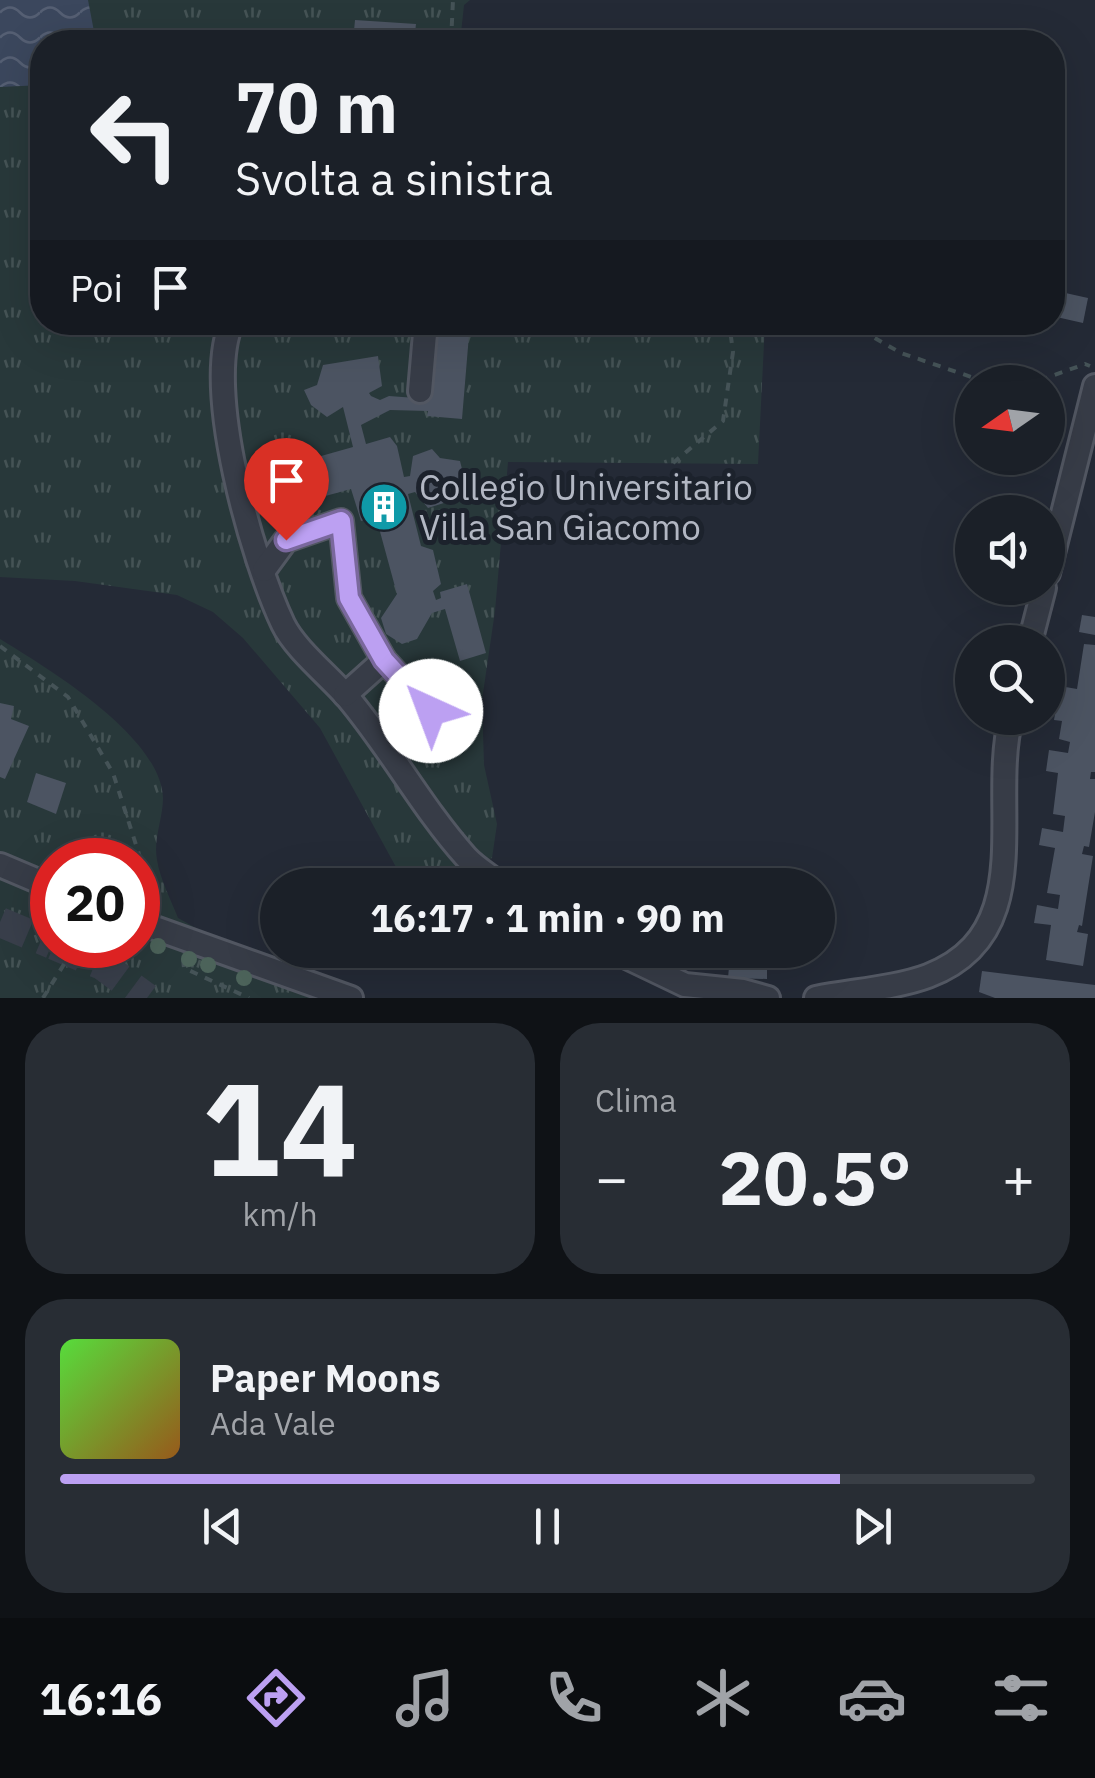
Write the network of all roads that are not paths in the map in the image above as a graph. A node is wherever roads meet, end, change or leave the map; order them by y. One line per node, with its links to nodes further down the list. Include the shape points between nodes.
1 (230, 335): 6 (street, via 222,374 226,425)
2 (425, 335): 4 (street)
3 (1095, 386): 5 (street)
4 (420, 391)
5 (1065, 505)
6 (264, 570): 7 (street, via 286,540 341,521 349,598); 8 (street, via 284,627)
7 (384, 660): 8 (street); 9 (street, via 431,711)
8 (345, 695): 12 (street)
9 (465, 722)
10 (1006, 735): 18 (street, via 1004,868 998,904 983,934 927,977)
11 (0, 865): 13 (street)
12 (480, 868)
13 (30, 878)
14 (160, 931): 16 (street)
15 (650, 968): 17 (street, via 685,985)
16 (351, 998)
17 (768, 998)
18 (816, 998)

